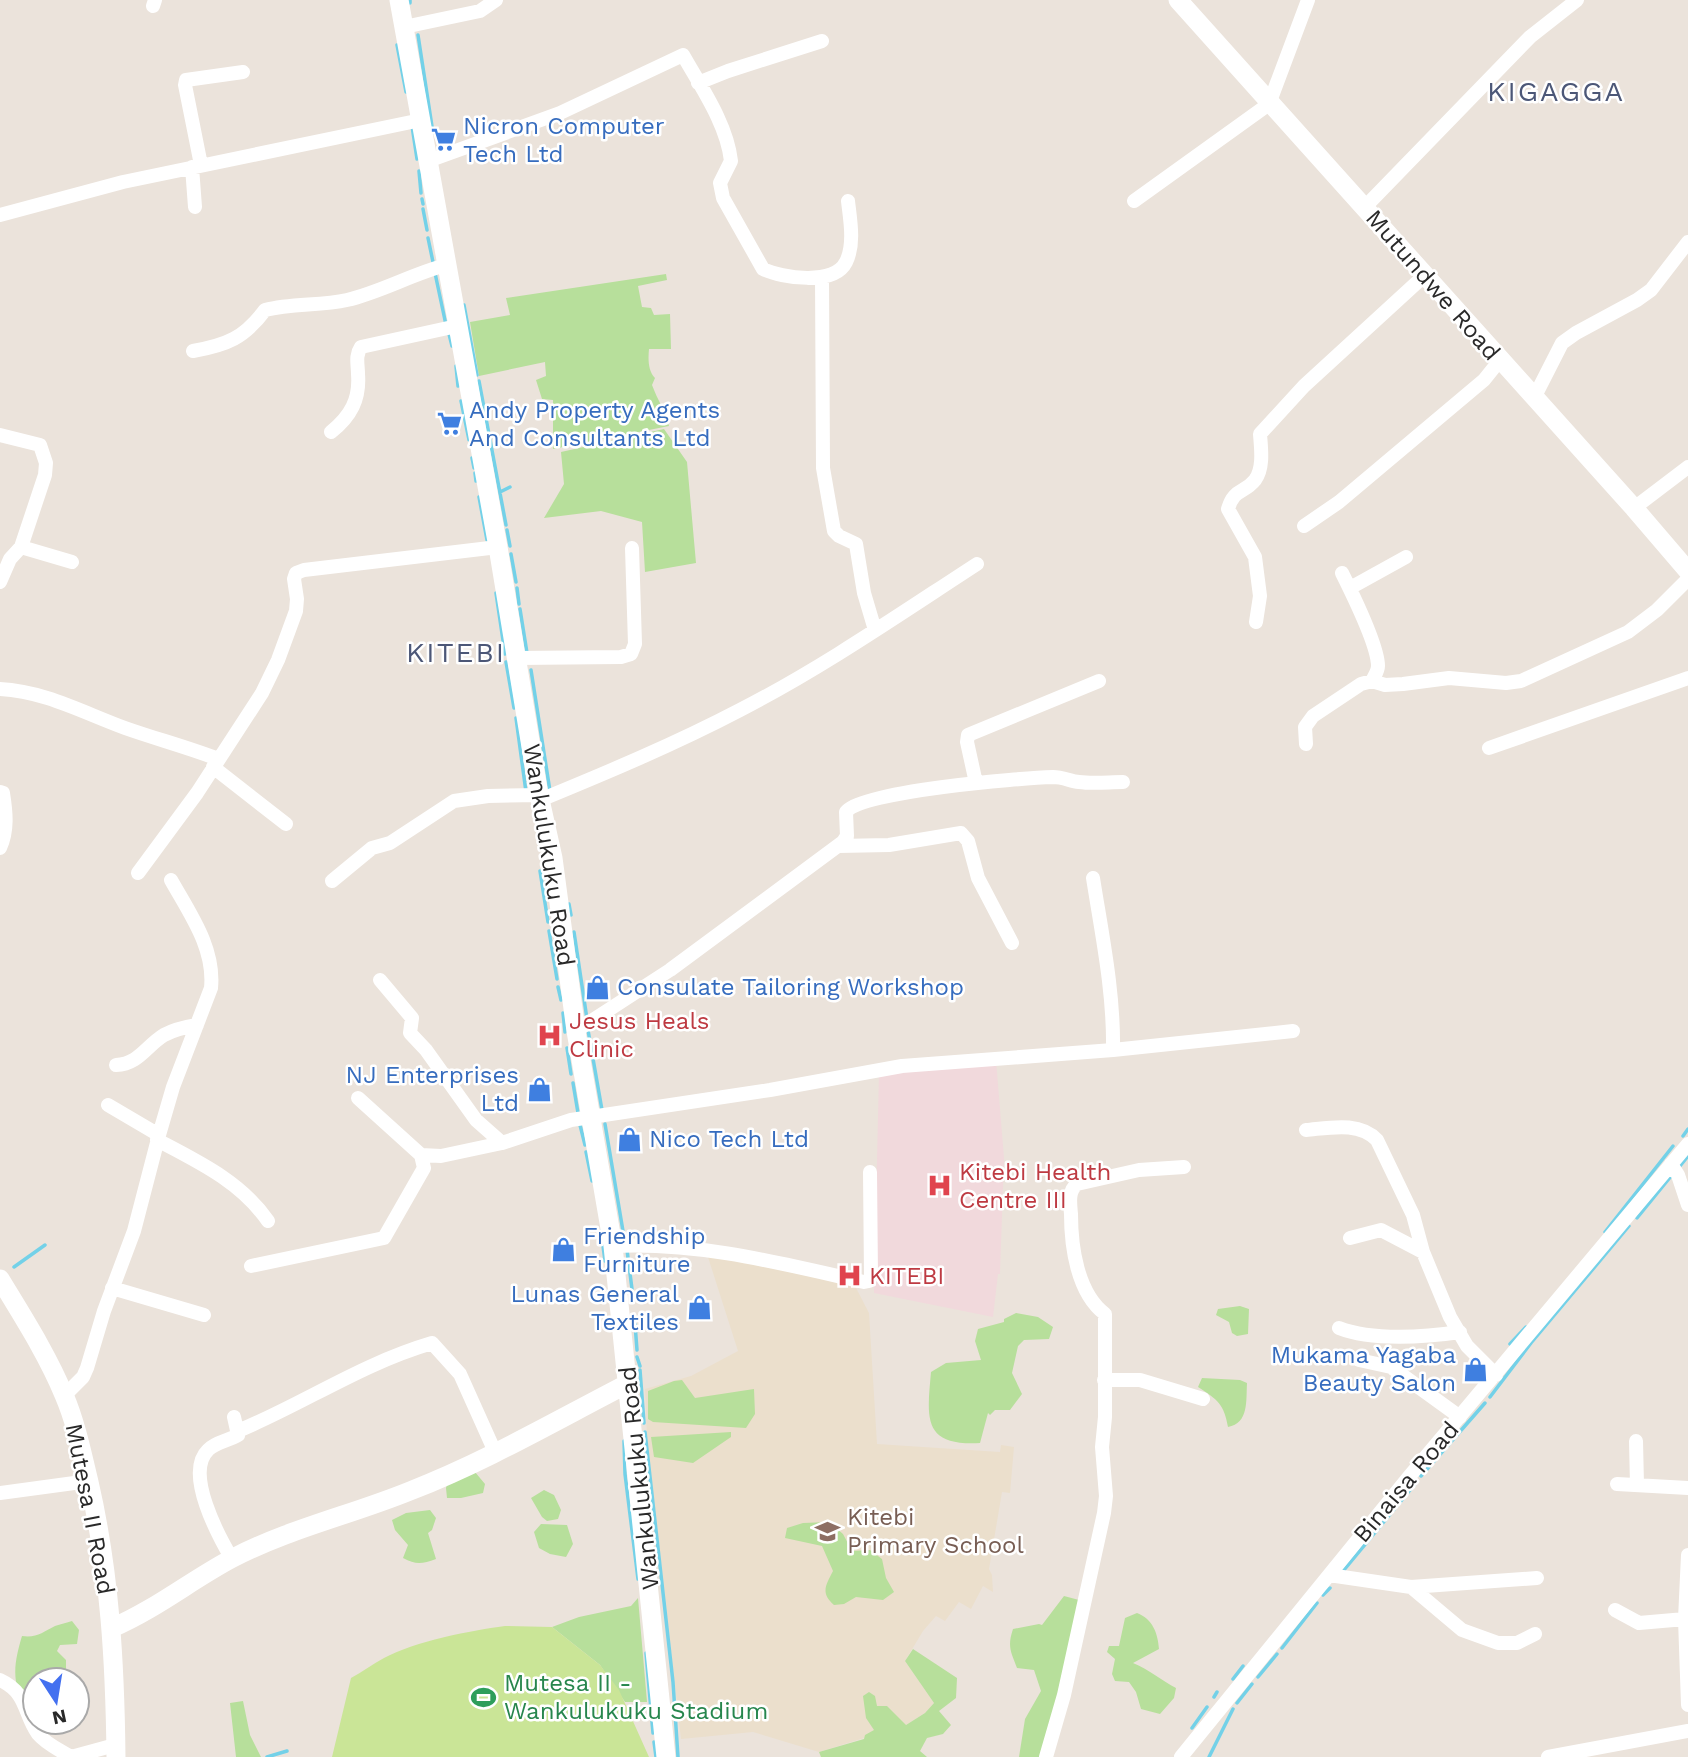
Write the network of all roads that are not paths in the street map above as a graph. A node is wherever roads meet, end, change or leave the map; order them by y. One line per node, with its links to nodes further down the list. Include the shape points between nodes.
1 (399, 0): 6 (main road, Wankulukuku Road)
2 (496, 0): 6 (street, via 480,11)
3 (1178, 0): 10 (main road, Mutundwe Road)
4 (1308, 0): 10 (street)
5 (1577, 0): 17 (street, via 1530,37)
6 (404, 27): 11 (main road, Wankulukuku Road)
7 (822, 41): 9 (street)
8 (243, 72): 13 (street, via 186,80)
9 (698, 83): 12 (street, via 683,55 560,114); 22 (street, via 730,155 729,167 720,180 723,198 760,265 786,276)
10 (1269, 104): 15 (street); 17 (main road, Mutundwe Road)
11 (421, 120): 12 (main road, Wankulukuku Road); 13 (street)
12 (428, 161): 20 (main road, Wankulukuku Road)
13 (197, 166): 16 (street); 18 (street, via 94,188)
14 (848, 201): 22 (street, via 851,227 846,262)
15 (1134, 201)
16 (195, 207)
17 (1365, 207): 21 (main road, Mutundwe Road)
18 (0, 215)
19 (1688, 242): 26 (street, via 1651,290 1562,343)
20 (446, 265): 23 (main road, Wankulukuku Road); 24 (street, via 351,299 265,310 239,337)
21 (1424, 276): 25 (main road, Mutundwe Road); 43 (street, via 1304,386 1260,434 1260,469 1255,481 1231,498 1228,509 1255,557)
22 (822, 277): 44 (street, via 823,468 833,527 838,536 856,544)
23 (457, 326): 27 (street, via 361,347 356,356 356,401 347,418); 33 (main road, Wankulukuku Road)
24 (193, 351)
25 (1500, 360): 26 (main road, Mutundwe Road); 31 (street, via 1473,389)
26 (1534, 398): 30 (main road, Mutundwe Road)
27 (331, 432)
28 (0, 435): 32 (street, via 33,441 44,453 45,475)
29 (1688, 467): 30 (street)
30 (1634, 508): 38 (main road, Mutundwe Road)
31 (1304, 526)
32 (21, 547): 36 (street); 41 (street)
33 (498, 547): 45 (main road, Wankulukuku Road); 52 (street, via 296,573 296,611 278,660)
34 (632, 548): 45 (street, via 635,644 631,654)
35 (1406, 557): 42 (street)
36 (72, 562)
37 (977, 564): 44 (street)
38 (1688, 571)
39 (1342, 573): 42 (street)
40 (1688, 579): 48 (street, via 1628,632 1521,681 1449,678 1385,685)
41 (0, 582)
42 (1350, 589): 48 (street, via 1377,659)
43 (1256, 622)
44 (875, 630): 56 (street, via 740,710 606,775)
45 (517, 658): 56 (main road, Wankulukuku Road)
46 (1688, 678): 51 (street)
47 (1099, 681): 54 (street, via 968,735)
48 (1372, 681): 50 (street, via 1313,716 1305,727)
49 (0, 689): 52 (street, via 40,695 182,745)
50 (1306, 744)
51 (1489, 748)
52 (216, 763): 57 (street); 60 (street)
53 (1123, 782): 54 (street, via 1078,782 1061,777)
54 (976, 783): 58 (street, via 854,805 846,812 847,836)
55 (0, 792): 59 (street, via 7,813)
56 (540, 798): 63 (street, via 488,796 454,801 390,843 372,848); 67 (main road, Wankulukuku Road, via 553,858)
57 (286, 824)
58 (838, 846): 64 (street, via 889,845 961,833 968,841 978,878); 67 (street, via 670,970)
59 (0, 848)
60 (138, 873)
61 (1093, 878): 69 (street, via 1108,974)
62 (171, 880): 66 (street, via 207,946 211,988)
63 (332, 881)
64 (1012, 943)
65 (380, 979): 76 (street, via 412,1018 410,1033 476,1120)
66 (197, 1025): 70 (street, via 179,1028 128,1064); 75 (street)
67 (576, 1031): 73 (main road, Wankulukuku Road)
68 (1293, 1031): 69 (street)
69 (1113, 1050): 73 (street, via 902,1066)
70 (116, 1065)
71 (358, 1098): 78 (street)
72 (108, 1105): 75 (street)
73 (591, 1118): 76 (street); 85 (main road, Wankulukuku Road)
74 (1306, 1130): 86 (street, via 1345,1127 1370,1133 1383,1150 1413,1215)
75 (158, 1138): 83 (street, via 237,1186); 88 (street, via 137,1222)
76 (502, 1143): 78 (street, via 441,1156)
77 (1688, 1144): 79 (street, Binaisa Road)
78 (421, 1155): 87 (street, via 424,1168 384,1238)
79 (1671, 1164): 82 (street); 94 (street, Binaisa Road)
80 (1185, 1167): 95 (street, via 1110,1175 1073,1187 1070,1193 1071,1234 1082,1280 1105,1314)
81 (870, 1172): 85 (street, via 869,1281 709,1249)
82 (1688, 1205)
83 (268, 1221)
84 (1350, 1238): 86 (street, via 1381,1230)
85 (613, 1246): 96 (main road, Wankulukuku Road)
86 (1423, 1252): 92 (street)
87 (251, 1266)
88 (112, 1288): 90 (street); 97 (street, via 87,1368)
89 (3, 1290): 97 (main road, Mutesa II Road)
90 (204, 1315)
91 (1339, 1328): 92 (street, via 1427,1337)
92 (1460, 1332): 94 (street, via 1467,1346)
93 (1359, 1360): 99 (street, via 1391,1367)
94 (1496, 1375): 99 (street, Binaisa Road)
95 (1104, 1380): 98 (street, via 1139,1380); 121 (street, via 1104,1513)
96 (629, 1383): 101 (main road); 120 (main road, Wankulukuku Road)
97 (65, 1395): 102 (main road, Mutesa II Road)
98 (1203, 1399)
99 (1460, 1417): 109 (street, Binaisa Road)
100 (1636, 1441): 104 (street)
101 (495, 1452): 108 (main road, via 409,1492); 108 (street, via 460,1374 432,1343 402,1352 263,1421 236,1424 235,1437 205,1452 200,1474 210,1517)
102 (89, 1481): 106 (street); 114 (main road, Mutesa II Road)
103 (1618, 1484): 104 (street)
104 (1637, 1485): 105 (street)
105 (1688, 1488)
106 (0, 1493)
107 (1688, 1555): 113 (street)
108 (232, 1559): 114 (main road, via 157,1607)
109 (1329, 1575): 111 (street); 122 (street, Binaisa Road)
110 (1536, 1578): 111 (street)
111 (1411, 1587): 115 (street, via 1461,1630 1498,1643 1517,1643)
112 (1615, 1610): 113 (street, via 1639,1623)
113 (1685, 1619): 117 (street)
114 (112, 1628): 119 (main road, Mutesa II Road)
115 (1535, 1634)
116 (0, 1680): 119 (street, via 21,1695 39,1735 71,1757)
117 (1688, 1705)
118 (1688, 1731): 123 (street)
119 (116, 1751)
120 (667, 1757)
121 (1046, 1757)
122 (1181, 1757)
123 (1548, 1757)

